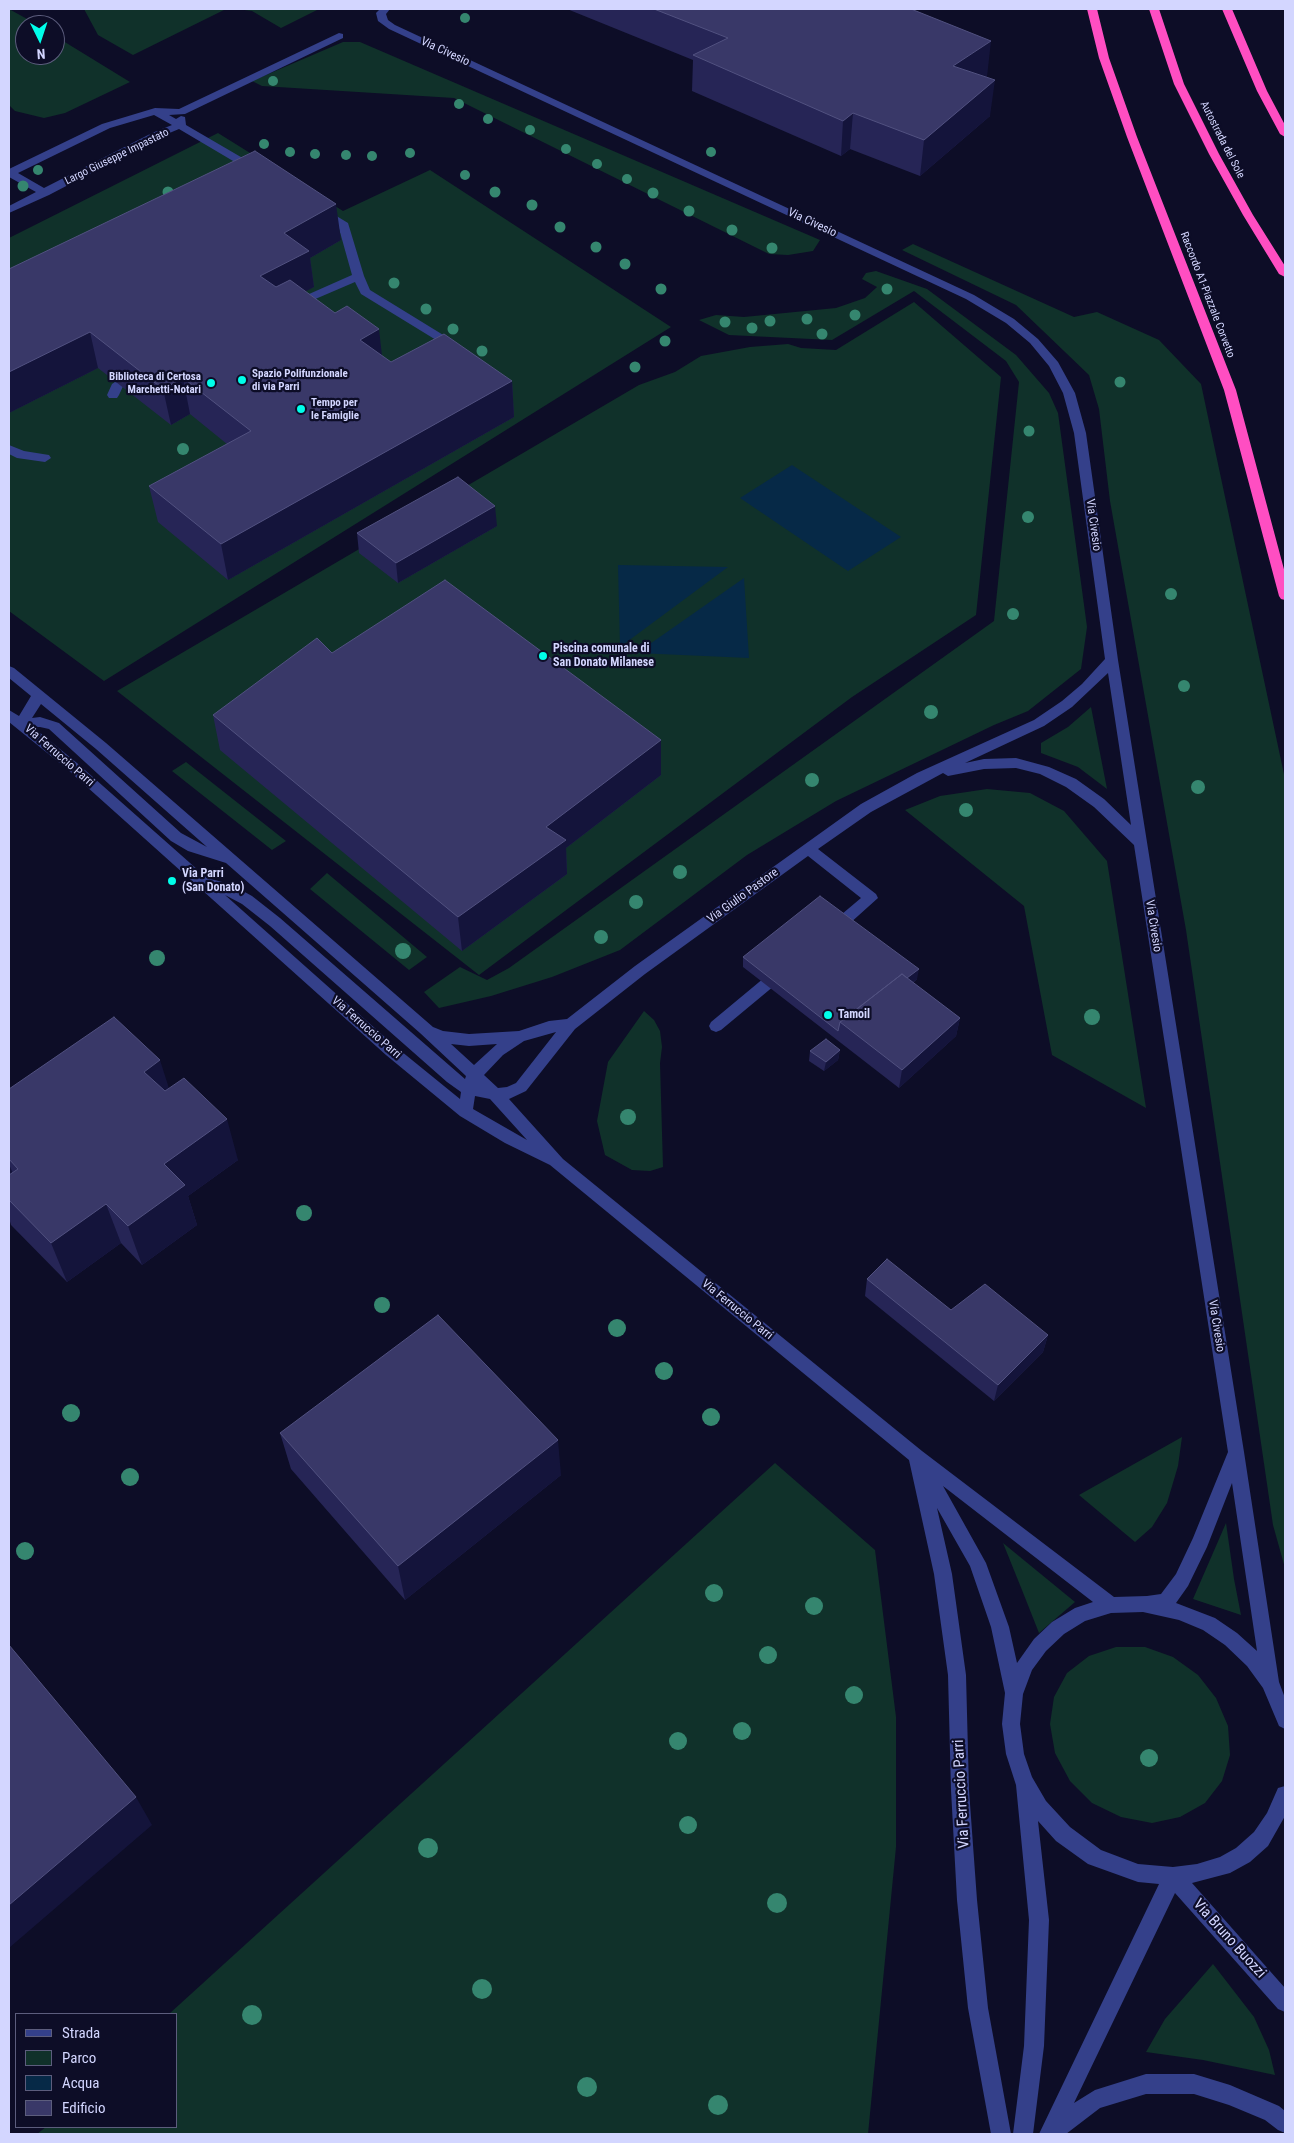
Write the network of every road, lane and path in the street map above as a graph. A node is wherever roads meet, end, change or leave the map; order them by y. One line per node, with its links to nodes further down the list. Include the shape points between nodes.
1 (385, 9): 22 (street, Via Civesio, via 382,12 384,21 392,27 970,297 1010,321 1034,341 1054,365 1069,393 1080,433)
2 (1092, 9): 21 (highway, Raccordo A1-Piazzale Corvetto, via 1104,58 1132,137 1230,390)
3 (1154, 9): 15 (highway, Autostrada del Sole, via 1180,84 1210,145 1248,216)
4 (1227, 9): 9 (highway, via 1262,91)
5 (340, 36): 7 (street)
6 (155, 111): 7 (street, Largo Giuseppe Impastato); 8 (street); 10 (street, Largo Giuseppe Impastato, via 106,126)
7 (181, 112): 8 (street, Largo Giuseppe Impastato)
8 (181, 125): 11 (street); 12 (street, Largo Giuseppe Impastato)
9 (1285, 134)
10 (9, 173): 12 (street)
11 (268, 177)
12 (44, 192): 14 (street, Largo Giuseppe Impastato)
13 (310, 203): 16 (street, via 343,223)
14 (9, 210)
15 (1285, 274)
16 (358, 276): 17 (street); 18 (street, via 365,292 449,343)
17 (288, 307)
18 (434, 352)
19 (9, 449): 20 (street, via 20,455)
20 (45, 458)
21 (1285, 596)
22 (1112, 660): 27 (street, Via Giulio Pastore, via 1087,687 1039,723); 28 (street, Via Civesio)
23 (9, 671): 24 (street, Via Ferruccio Parri)
24 (38, 695): 26 (street); 30 (street, Via Ferruccio Parri)
25 (9, 715): 26 (street)
26 (21, 724): 30 (street, Via Ferruccio Parri, via 40,722 54,726 176,837 193,847); 31 (street, Via Ferruccio Parri)
27 (922, 777): 28 (street, Via Giulio Pastore, via 984,764 1016,763 1044,770 1071,783 1099,803); 29 (street, Via Giulio Pastore, via 866,808)
28 (1140, 842): 42 (street, Via Civesio)
29 (808, 849): 32 (street, via 871,898); 34 (street, Via Giulio Pastore, via 640,970)
30 (235, 862): 36 (street, Via Ferruccio Parri)
31 (201, 882): 38 (street, Via Ferruccio Parri, via 225,888 247,900 437,1066); 40 (street, Via Ferruccio Parri, via 391,1051)
32 (819, 941)
33 (790, 965): 35 (street)
34 (570, 1025): 37 (street, Via Giulio Pastore, via 550,1027); 39 (street, Via Giulio Pastore, via 520,1087 509,1093)
35 (716, 1026)
36 (425, 1029): 37 (street, Via Giulio Pastore, via 442,1037 469,1040); 38 (street, Via Ferruccio Parri)
37 (520, 1037): 38 (street, Via Giulio Pastore, via 498,1051)
38 (472, 1082): 39 (street, Via Ferruccio Parri); 40 (street)
39 (495, 1094): 41 (street, Via Ferruccio Parri)
40 (465, 1112): 41 (street, Via Ferruccio Parri)
41 (558, 1164): 43 (street, Via Ferruccio Parri)
42 (1236, 1452): 44 (street, via 1201,1541 1182,1580 1166,1602); 45 (street, Via Civesio)
43 (916, 1456): 44 (street, Via Ferruccio Parri); 46 (street, Via Ferruccio Parri, via 977,1563 1000,1626); 53 (street, Via Ferruccio Parri, via 943,1574 957,1675 967,1900 978,2008)
44 (1111, 1606): 45 (street, Via Ferruccio Parri, via 1143,1604 1180,1612 1209,1624 1231,1639); 46 (street, Via Ferruccio Parri, via 1081,1614 1040,1644 1025,1665)
45 (1270, 1682): 47 (street, Via Ferruccio Parri)
46 (1014, 1694): 48 (street, Via Ferruccio Parri, via 1011,1724 1015,1754)
47 (1285, 1720)
48 (1024, 1781): 50 (street, Via Ferruccio Parri, via 1039,1808 1063,1834 1095,1857 1138,1873); 54 (street, Via Ferruccio Parri, via 1038,1920 1038,1980)
49 (1285, 1796): 50 (street, Via Ferruccio Parri, via 1261,1839 1243,1854 1222,1866 1197,1874)
50 (1173, 1876): 51 (street, Via Bruno Buozzi); 55 (street)
51 (1285, 2002)
52 (1285, 2123): 55 (street, via 1272,2113 1230,2095 1194,2084 1146,2084 1095,2100)
53 (1001, 2134)
54 (1023, 2134)
55 (1049, 2134)

